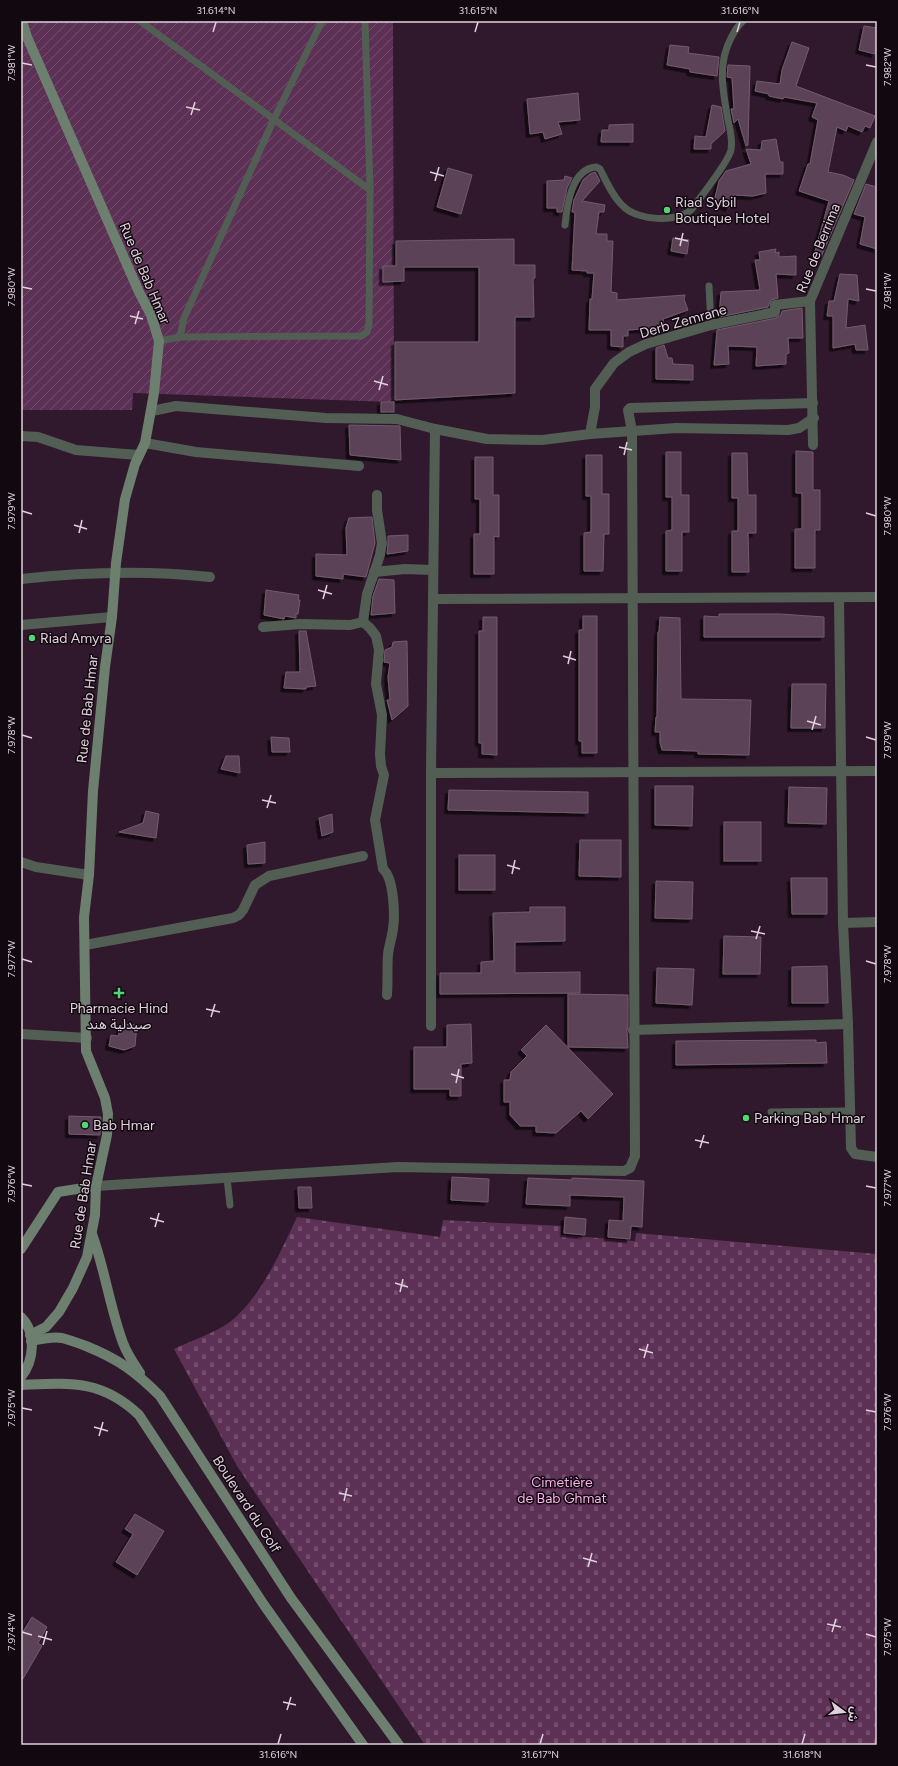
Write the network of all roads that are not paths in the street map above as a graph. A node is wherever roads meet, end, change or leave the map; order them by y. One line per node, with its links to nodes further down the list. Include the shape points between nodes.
1 (22, 21): 14 (main road, Rue de Bab Hmar, via 151,315)
2 (140, 21): 6 (lane)
3 (322, 21): 6 (lane)
4 (365, 21): 8 (lane)
5 (743, 21): 9 (lane, via 738,25 728,45 722,68 731,150 692,209 680,218 638,215 623,207 600,169 591,167 578,178 573,188)
6 (274, 120): 8 (lane); 13 (lane, via 184,318)
7 (877, 142): 11 (street, Rue de Berrima)
8 (370, 190): 13 (lane, via 367,332 361,336)
9 (565, 225)
10 (709, 286): 12 (lane)
11 (810, 301): 12 (street, Derb Zemrane, via 775,305 775,312); 15 (street, Rue de Berrima)
12 (711, 325): 20 (street, Derb Zemrane, via 646,344 614,363 595,389)
13 (180, 337): 14 (lane)
14 (159, 341): 16 (main road, Rue de Bab Hmar)
15 (813, 403): 17 (street, Rue de Berrima); 19 (street, via 630,408 628,414)
16 (152, 411): 18 (street, via 176,406 326,418 397,419); 22 (main road, Rue de Bab Hmar)
17 (814, 418): 19 (street, via 799,428 788,430 676,428); 23 (street, Rue de Berrima)
18 (435, 430): 20 (street, via 488,439 542,440); 27 (street)
19 (632, 431): 20 (street); 33 (street)
20 (590, 434)
21 (21, 436): 24 (street, via 38,437 76,450)
22 (145, 444): 24 (main road, Rue de Bab Hmar); 25 (street, via 196,452)
23 (814, 445)
24 (138, 455): 28 (main road, Rue de Bab Hmar, via 125,499)
25 (360, 466)
26 (377, 494): 29 (street, via 382,543 379,562)
27 (433, 570): 29 (street); 35 (street)
28 (115, 572): 30 (street); 31 (street); 36 (main road, Rue de Bab Hmar)
29 (374, 572): 37 (street, via 367,594)
30 (210, 577)
31 (21, 579)
32 (877, 597): 34 (street)
33 (633, 598): 34 (street); 35 (street); 41 (street)
34 (839, 598): 42 (street)
35 (433, 599): 43 (street)
36 (112, 617): 38 (street); 46 (main road, Rue de Bab Hmar, via 93,792)
37 (363, 622): 39 (street, via 350,625 300,624); 50 (street, via 376,636 378,650 376,684 382,715 380,754 384,775 375,820 383,869 388,873 392,884 393,913)
38 (21, 625)
39 (263, 627)
40 (877, 771): 42 (street)
41 (634, 772): 42 (street); 43 (street); 53 (street)
42 (841, 772): 48 (street)
43 (431, 773): 52 (street)
44 (363, 856): 49 (street, via 279,873 263,879 252,889 239,915 233,918)
45 (21, 862): 46 (street, via 36,867)
46 (89, 875): 49 (main road, Rue de Bab Hmar, via 84,917)
47 (877, 922): 48 (street)
48 (843, 923): 51 (street)
49 (85, 945): 55 (main road, Rue de Bab Hmar)
50 (387, 995)
51 (848, 1024): 53 (street); 56 (street)
52 (431, 1026)
53 (634, 1030): 59 (street, via 635,1156 630,1168 624,1171 398,1166)
54 (21, 1034): 55 (street)
55 (87, 1038): 60 (main road, Rue de Bab Hmar, via 86,1051 105,1098 108,1114 107,1135)
56 (849, 1111): 57 (lane); 58 (street, via 851,1148 855,1154)
57 (771, 1112)
58 (877, 1157)
59 (227, 1178): 60 (street); 61 (lane)
60 (96, 1186): 62 (main road, Rue de Bab Hmar); 63 (main road, Rue de Bab Hmar, via 58,1192)
61 (230, 1204)
62 (92, 1234): 65 (main road, Rue de Bab Hmar, via 87,1257 63,1306 52,1321); 67 (main road, via 124,1345)
63 (21, 1249)
64 (21, 1317): 65 (main road)
65 (31, 1338): 66 (main road, via 31,1358); 67 (main road, Boulevard du Golf, via 63,1338 110,1356)
66 (21, 1377)
67 (142, 1378): 70 (main road, Boulevard du Golf, via 160,1396 291,1598)
68 (21, 1385): 69 (main road, via 91,1386 107,1392 139,1415 264,1604)
69 (363, 1745)
70 (399, 1745)

